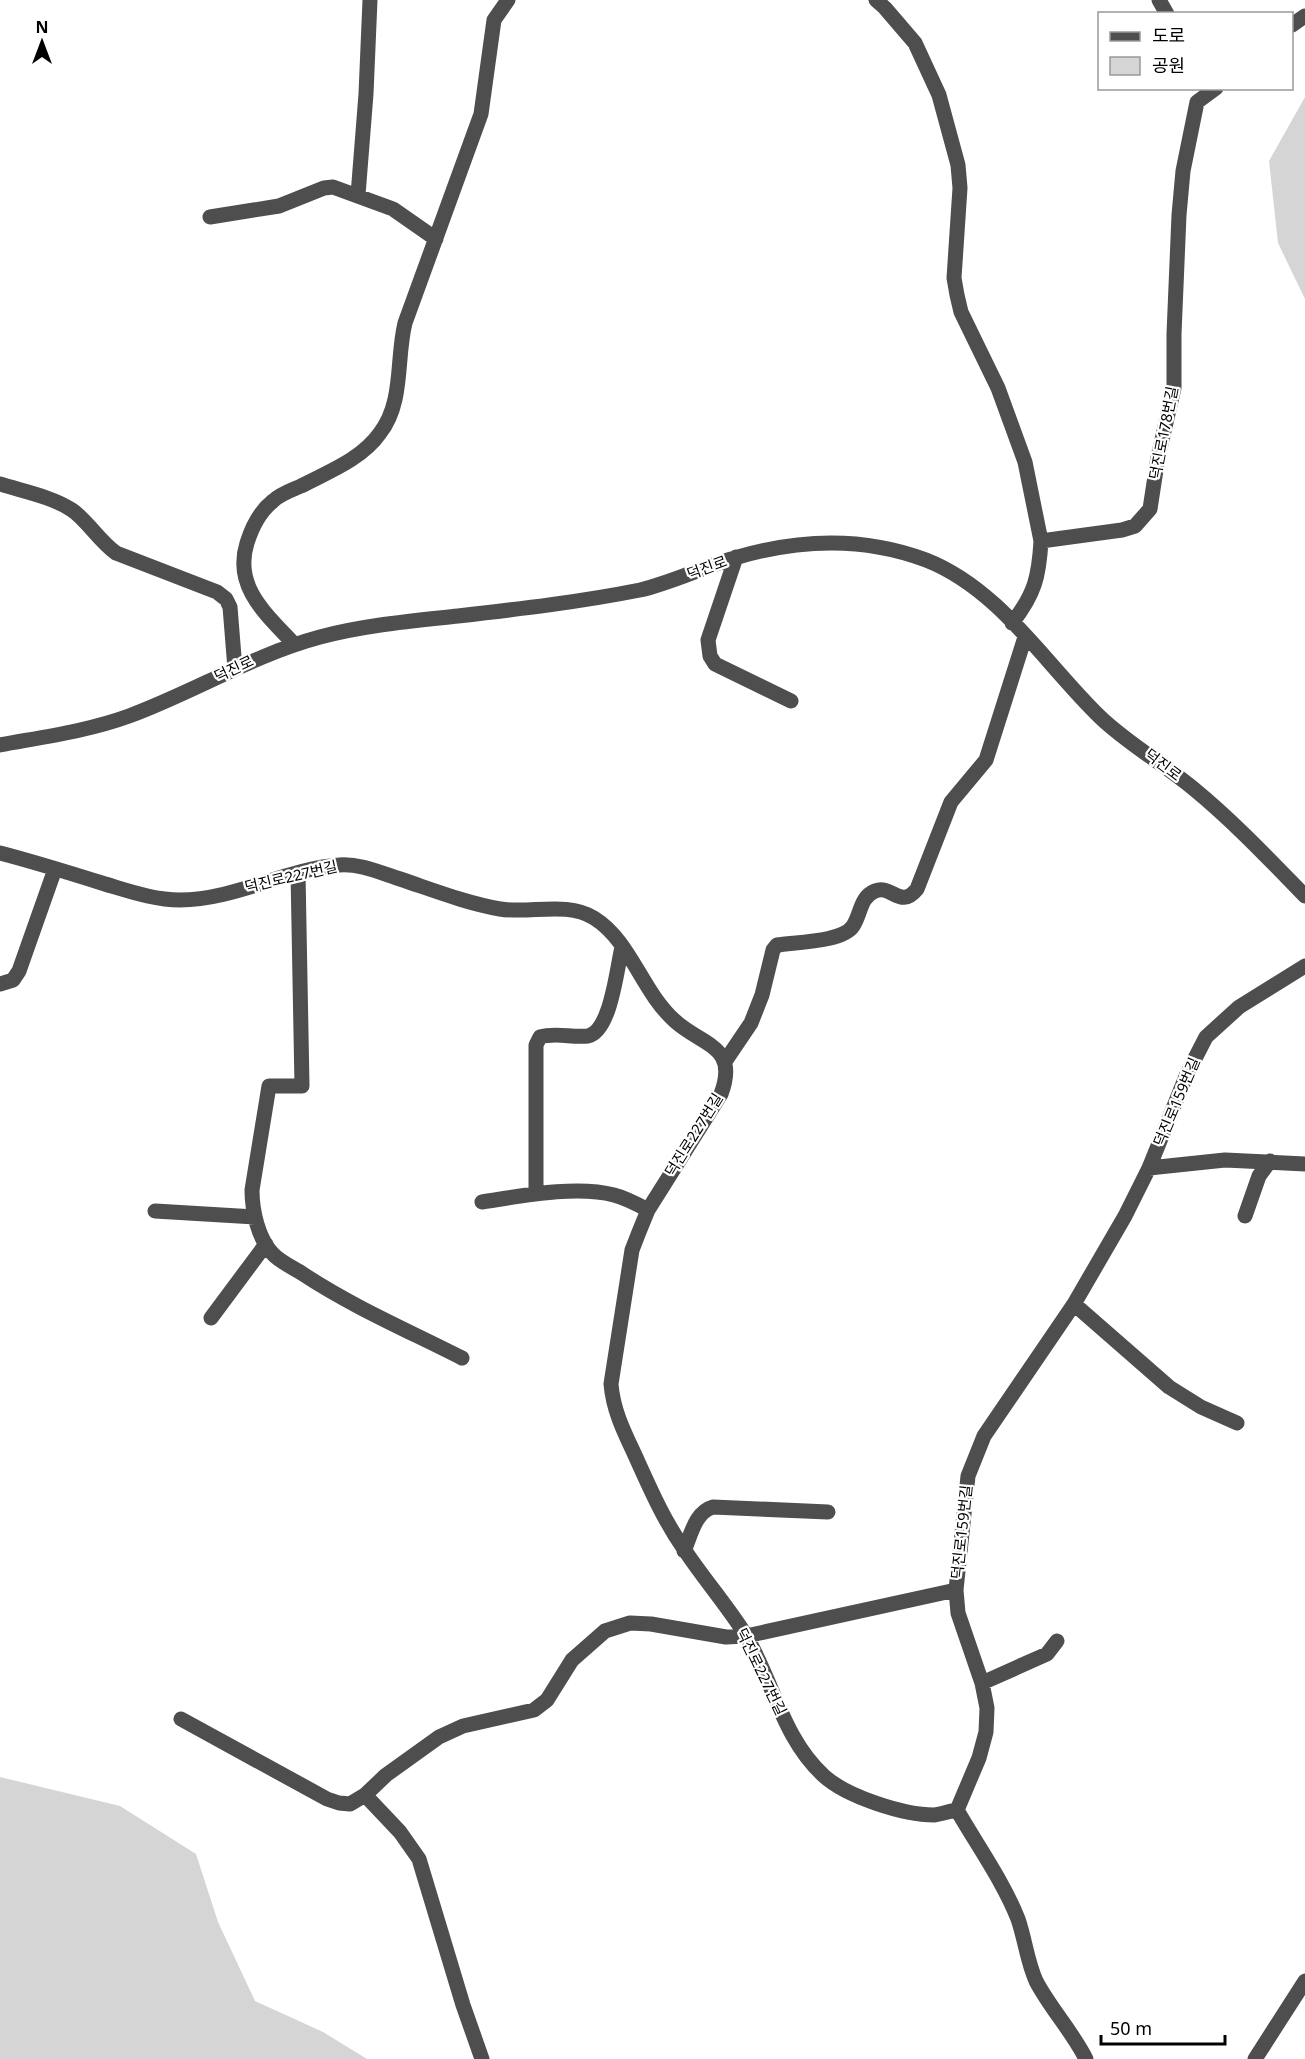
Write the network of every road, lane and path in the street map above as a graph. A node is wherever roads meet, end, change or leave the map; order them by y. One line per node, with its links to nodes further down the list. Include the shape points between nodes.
1 (370, 0): 6 (street)
2 (508, 0): 8 (street, via 494,20 481,114)
3 (876, 0): 10 (street, via 915,43 939,95 958,165 954,278 957,295 1025,462)
4 (1210, 90): 5 (street, 덕진로178번길)
5 (1195, 95): 10 (street, 덕진로178번길, via 1179,215 1174,388 1150,509 1135,526 1122,530)
6 (358, 195): 7 (street, via 324,188 279,206); 8 (street, via 393,209)
7 (210, 217)
8 (436, 239): 14 (street, via 405,323 394,402 380,434 337,468 274,500 250,533 244,560 246,585 263,611)
9 (0, 484): 15 (street, via 63,505 116,553 226,599)
10 (1041, 541): 12 (street, via 1035,585)
11 (736, 557): 12 (street, 덕진로, via 812,542 857,544 904,553 952,573); 14 (street, 덕진로, via 646,588 598,598 382,625); 16 (street, via 708,640 710,657 716,664)
12 (1012, 622): 13 (street, 덕진로)
13 (1025, 637): 21 (street, 덕진로, via 1099,716 1216,808); 25 (street, via 986,760 951,802 917,889 902,898 882,889 872,892 846,933 777,945 772,950 751,1023)
14 (294, 644): 15 (street, 덕진로)
15 (235, 669): 17 (street, 덕진로, via 165,702 103,725)
16 (790, 701)
17 (0, 745)
18 (0, 853): 19 (street, 덕진로227번길)
19 (55, 869): 20 (street, 덕진로227번길, via 177,900 218,895); 24 (street, via 19,971 13,980)
20 (298, 873): 22 (street, 덕진로227번길, via 327,866 356,866 501,909 581,911 601,923); 34 (street, via 302,1086 268,1086 252,1190)
21 (1305, 896)
22 (622, 947): 25 (street, 덕진로227번길, via 651,993 674,1020); 29 (street, via 608,1013 597,1031 589,1036 548,1035 540,1037 536,1046)
23 (1305, 966): 28 (street, 덕진로159번길, via 1239,1006 1206,1037)
24 (0, 984)
25 (726, 1060): 31 (street, 덕진로227번길, via 726,1082 721,1094)
26 (1270, 1161): 27 (street); 28 (street, via 1225,1160); 33 (street, via 1258,1176)
27 (1305, 1164)
28 (1149, 1168): 36 (street, 덕진로159번길)
29 (536, 1193): 30 (street); 31 (street, via 613,1194)
30 (482, 1202)
31 (648, 1210): 41 (street, 덕진로227번길, via 632,1250 611,1384 612,1401 660,1512)
32 (155, 1211): 34 (street)
33 (1245, 1216)
34 (255, 1217): 35 (street)
35 (266, 1244): 37 (street); 38 (street, via 273,1255 326,1289)
36 (1074, 1304): 39 (street, via 1169,1387); 42 (street, 덕진로159번길, via 984,1436 968,1476)
37 (211, 1318)
38 (462, 1358)
39 (1237, 1424)
40 (828, 1512): 41 (street, via 713,1507 700,1514)
41 (684, 1551): 43 (street, 덕진로227번길)
42 (956, 1590): 43 (street); 45 (street, 덕진로159번길, via 964,1635)
43 (746, 1636): 47 (street, via 726,1637 630,1623 605,1631 572,1660 547,1700 534,1710 464,1726 439,1737); 48 (street, 덕진로227번길, via 784,1720 824,1776 838,1786 893,1808 935,1815)
44 (1057, 1641): 45 (street, via 1047,1654 1031,1663)
45 (982, 1683): 48 (street, 덕진로159번길, via 986,1732)
46 (181, 1719): 47 (street, via 327,1799 350,1804)
47 (365, 1794): 50 (street, via 419,1859)
48 (957, 1810): 51 (street, via 1017,1918 1037,1983)
49 (1305, 1981): 52 (street)
50 (482, 2059)
51 (1086, 2059)
52 (1255, 2059)

